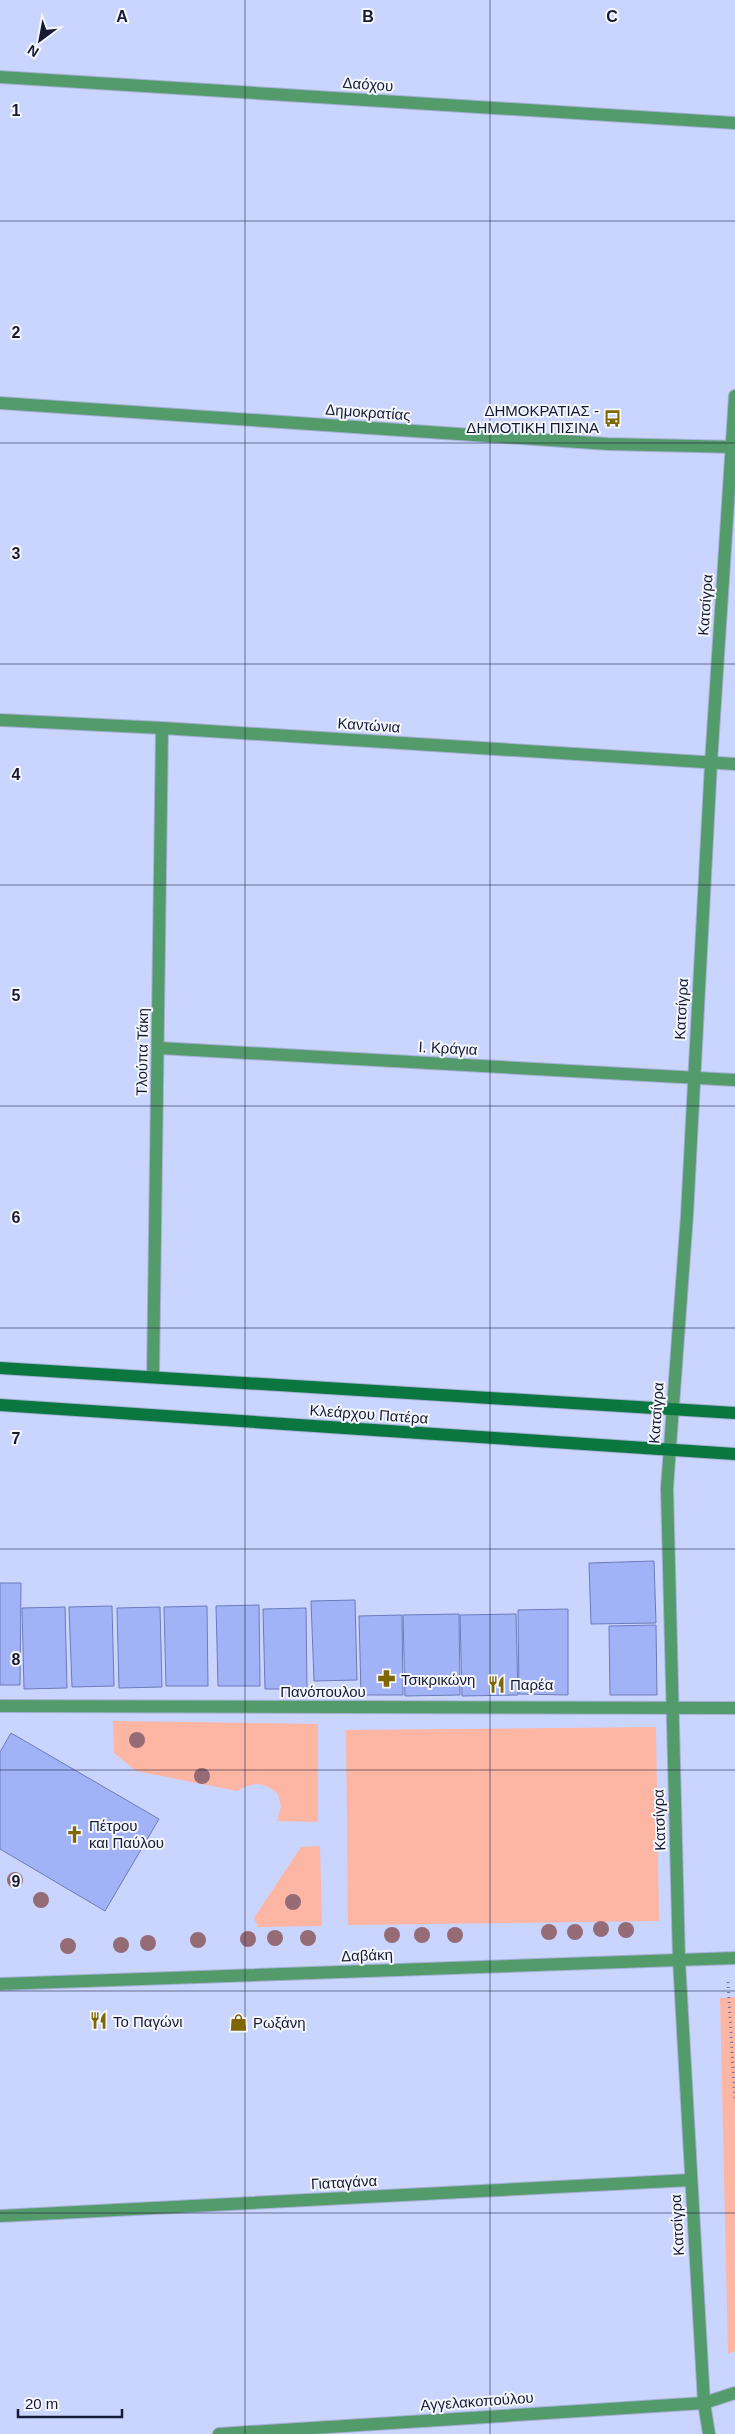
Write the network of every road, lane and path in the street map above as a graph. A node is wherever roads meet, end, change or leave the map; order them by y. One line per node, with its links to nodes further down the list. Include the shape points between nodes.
1 (0, 78): 2 (street, Δαόχου)
2 (735, 122)
3 (735, 396): 5 (street, Κατσίγρα)
4 (0, 403): 5 (street, Δημοκρατίας, via 608,444)
5 (734, 447): 8 (street, Κατσίγρα)
6 (0, 720): 7 (street, Καντώνια)
7 (162, 728): 8 (street, Καντώνια); 10 (street, Τλούπα Τάκη)
8 (711, 763): 9 (street, Καντώνια); 11 (street, Κατσίγρα)
9 (735, 764)
10 (159, 1048): 11 (street, Ι. Κράγια); 14 (street, Τλούπα Τάκη)
11 (693, 1078): 12 (street, Ι. Κράγια); 16 (street, Κατσίγρα, via 687,1215)
12 (735, 1080)
13 (0, 1368): 14 (street, Κλεάρχου Πατέρα)
14 (153, 1376): 16 (street, Κλεάρχου Πατέρα)
15 (0, 1405): 18 (street, Κλεάρχου Πατέρα)
16 (672, 1409): 17 (street, Κλεάρχου Πατέρα); 18 (street, Κατσίγρα)
17 (735, 1413)
18 (669, 1450): 19 (street, Κλεάρχου Πατέρα); 22 (street, Κατσίγρα)
19 (735, 1454)
20 (0, 1706): 22 (street, Πανόπουλου)
21 (735, 1708): 22 (street, Πανόπουλου)
22 (672, 1709): 24 (street, Κατσίγρα)
23 (735, 1958): 24 (street, Δαβάκη)
24 (679, 1960): 26 (street, Δαβάκη); 30 (street, Κατσίγρα)
25 (728, 1981): 27 (path)
26 (0, 1984)
27 (729, 2019): 28 (path); 29 (path)
28 (735, 2021)
29 (735, 2102)
30 (691, 2180): 31 (street, Γιαταγάνα); 33 (street, Κατσίγρα)
31 (0, 2216)
32 (735, 2393): 33 (street, Αγγελακοπούλου)
33 (704, 2404): 34 (street, Αγγελακοπούλου); 35 (street, Κατσίγρα)
34 (219, 2434)
35 (709, 2434)

